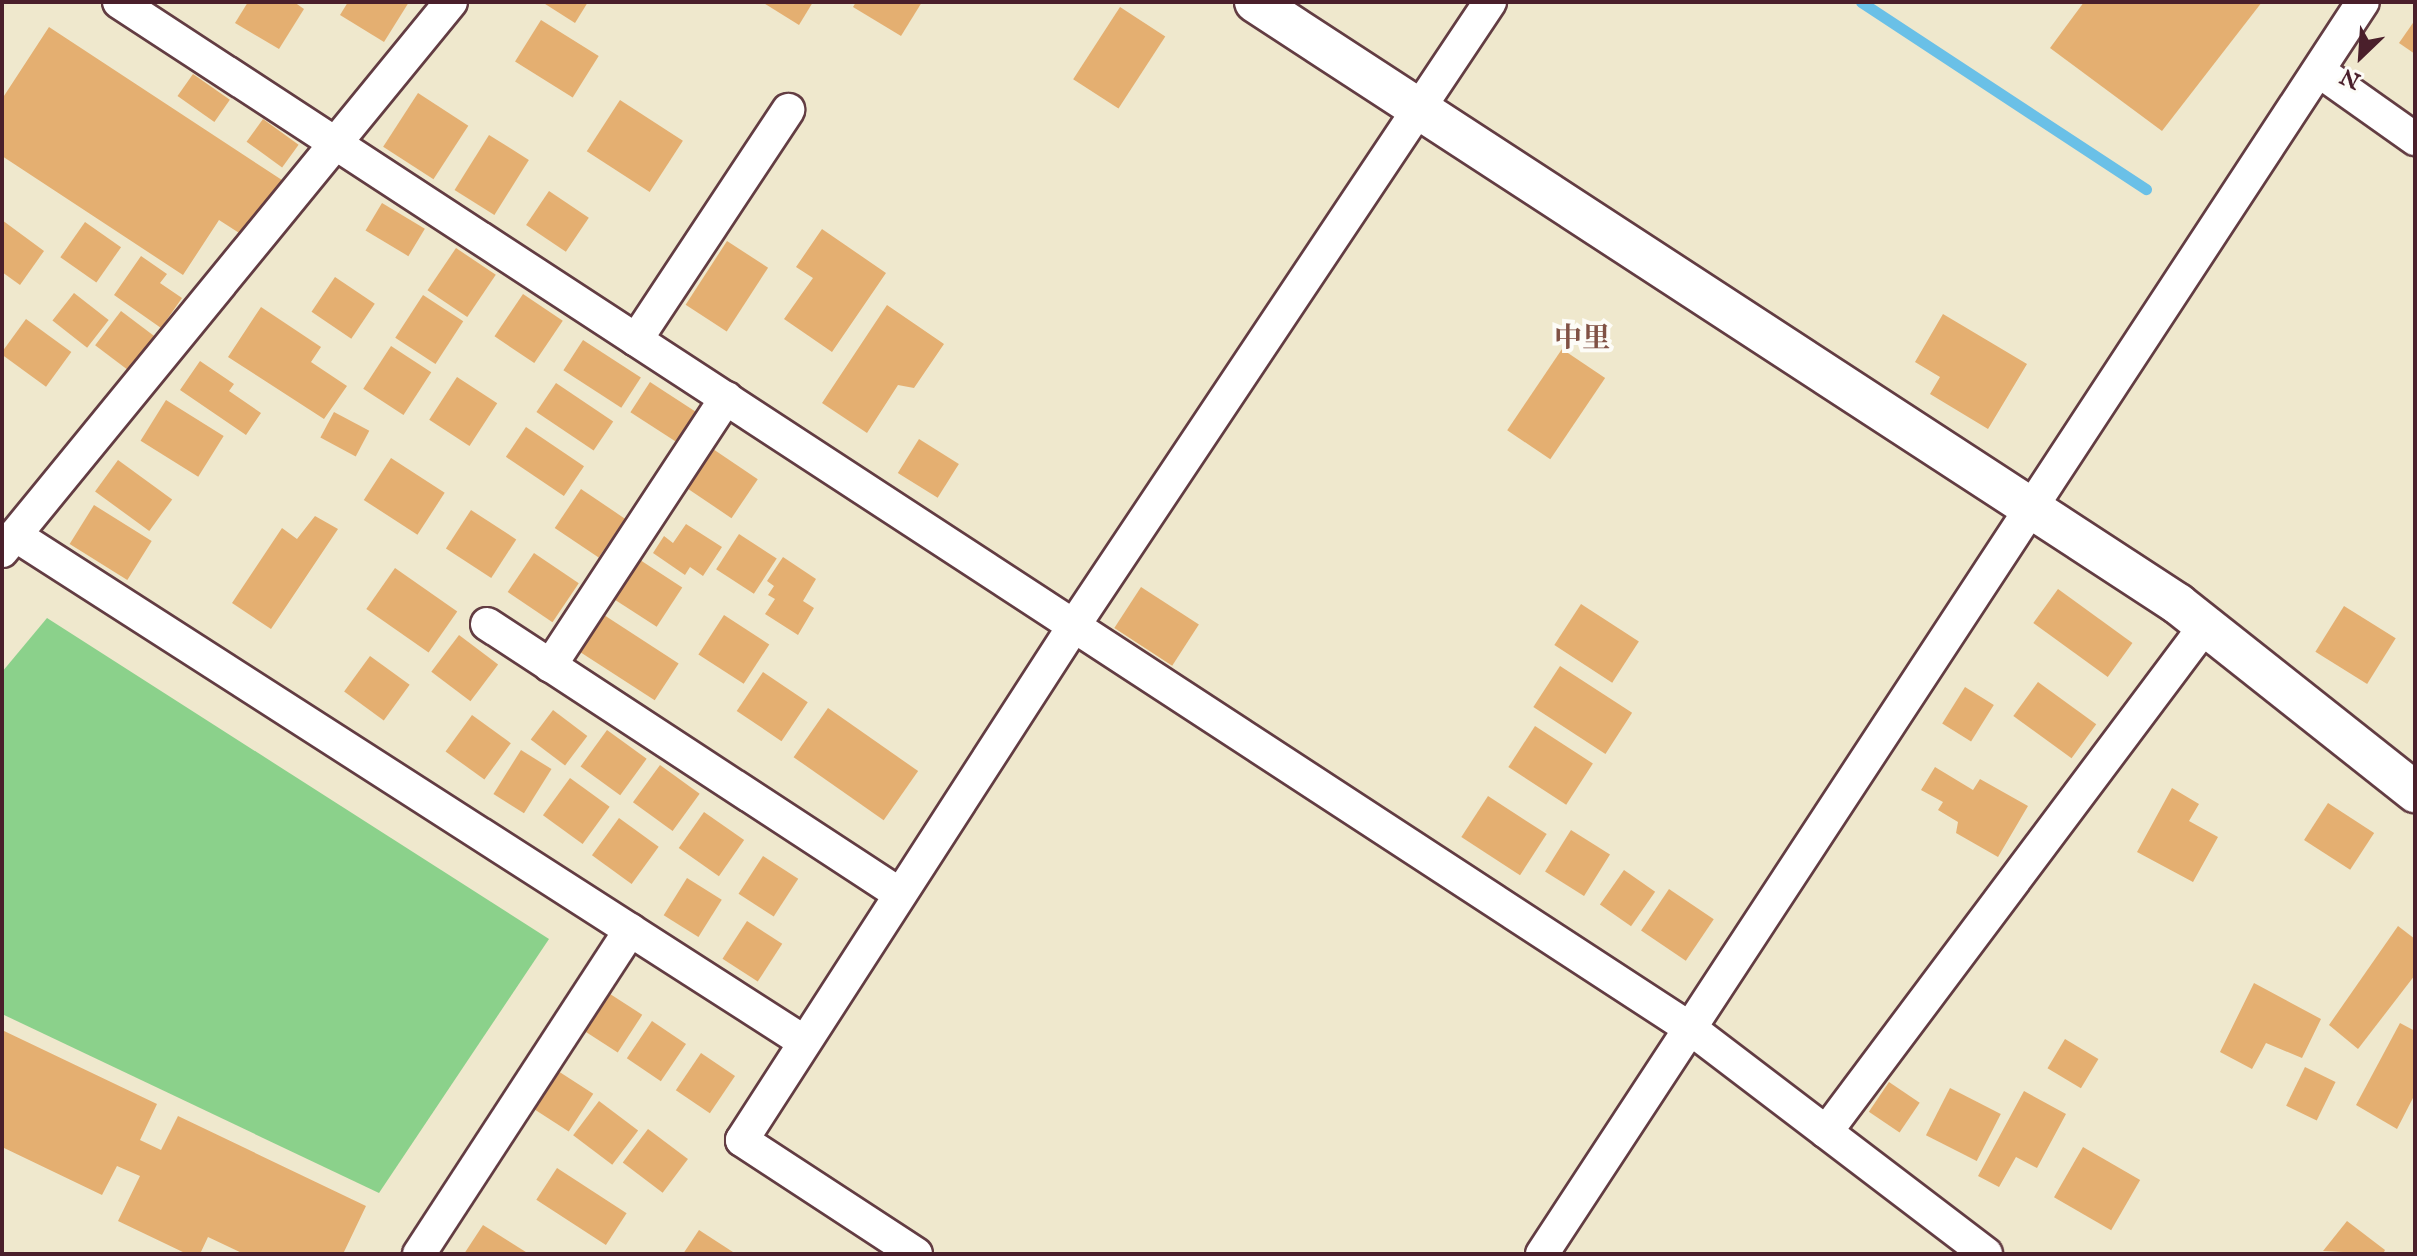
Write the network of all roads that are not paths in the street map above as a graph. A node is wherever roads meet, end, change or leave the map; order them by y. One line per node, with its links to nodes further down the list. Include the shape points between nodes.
1 (119, 2): 10 (street)
2 (451, 2): 10 (street)
3 (1255, 2): 8 (street)
4 (1490, 2): 8 (street)
5 (2363, 2): 6 (street)
6 (2319, 71): 9 (street); 13 (street)
7 (788, 110): 11 (street)
8 (1420, 110): 13 (street); 16 (street)
9 (2415, 139)
10 (336, 145): 11 (street); 14 (street)
11 (636, 340): 12 (street)
12 (726, 398): 16 (street); 18 (street)
13 (2031, 507): 17 (street); 22 (street)
14 (9, 543): 21 (street)
15 (487, 624): 18 (street)
16 (1075, 624): 20 (street); 22 (street)
17 (2205, 626): 19 (street); 24 (street)
18 (550, 666): 20 (street)
19 (2415, 792)
20 (898, 893): 23 (street)
21 (630, 930): 23 (street); 25 (street)
22 (1691, 1029): 24 (street); 27 (street)
23 (803, 1041): 26 (street, via 742,1140)
24 (1826, 1132): 28 (street)
25 (419, 1254)
26 (916, 1254)
27 (1542, 1254)
28 (1986, 1254)

